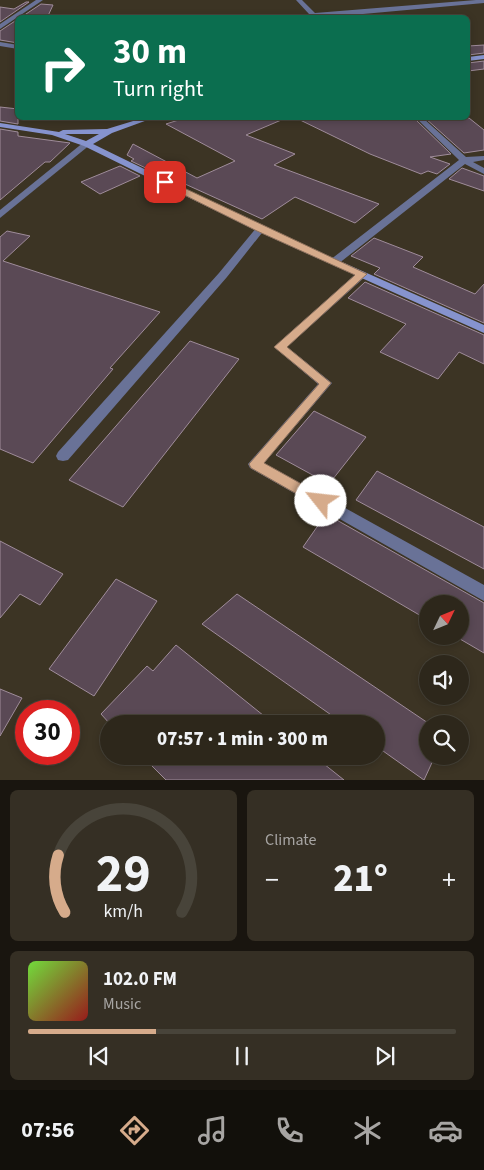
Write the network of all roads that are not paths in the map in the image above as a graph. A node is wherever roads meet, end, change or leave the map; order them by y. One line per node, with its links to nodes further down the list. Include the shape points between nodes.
1 (40, 0): 4 (street)
2 (299, 0): 5 (street)
3 (484, 1): 6 (street)
4 (17, 15)
5 (314, 15)
6 (326, 15)
7 (15, 16): 8 (street)
8 (0, 26)
9 (15, 38): 10 (street)
10 (0, 40)
11 (0, 44): 12 (street)
12 (15, 46)
13 (484, 57): 14 (main road)
14 (470, 59)
15 (143, 120): 18 (main road)
16 (422, 120): 22 (street)
17 (0, 125): 19 (main road)
18 (109, 131): 19 (main road); 20 (main road)
19 (53, 132): 20 (main road)
20 (87, 144): 24 (street); 25 (main road)
21 (484, 158): 22 (street)
22 (464, 160): 23 (street); 26 (street)
23 (484, 171)
24 (0, 215)
25 (260, 229): 26 (main road); 29 (street)
26 (334, 262): 27 (main road)
27 (362, 274): 28 (main road); 30 (street, via 280,347 326,383 255,464)
28 (484, 329)
29 (63, 456)
30 (484, 593)

